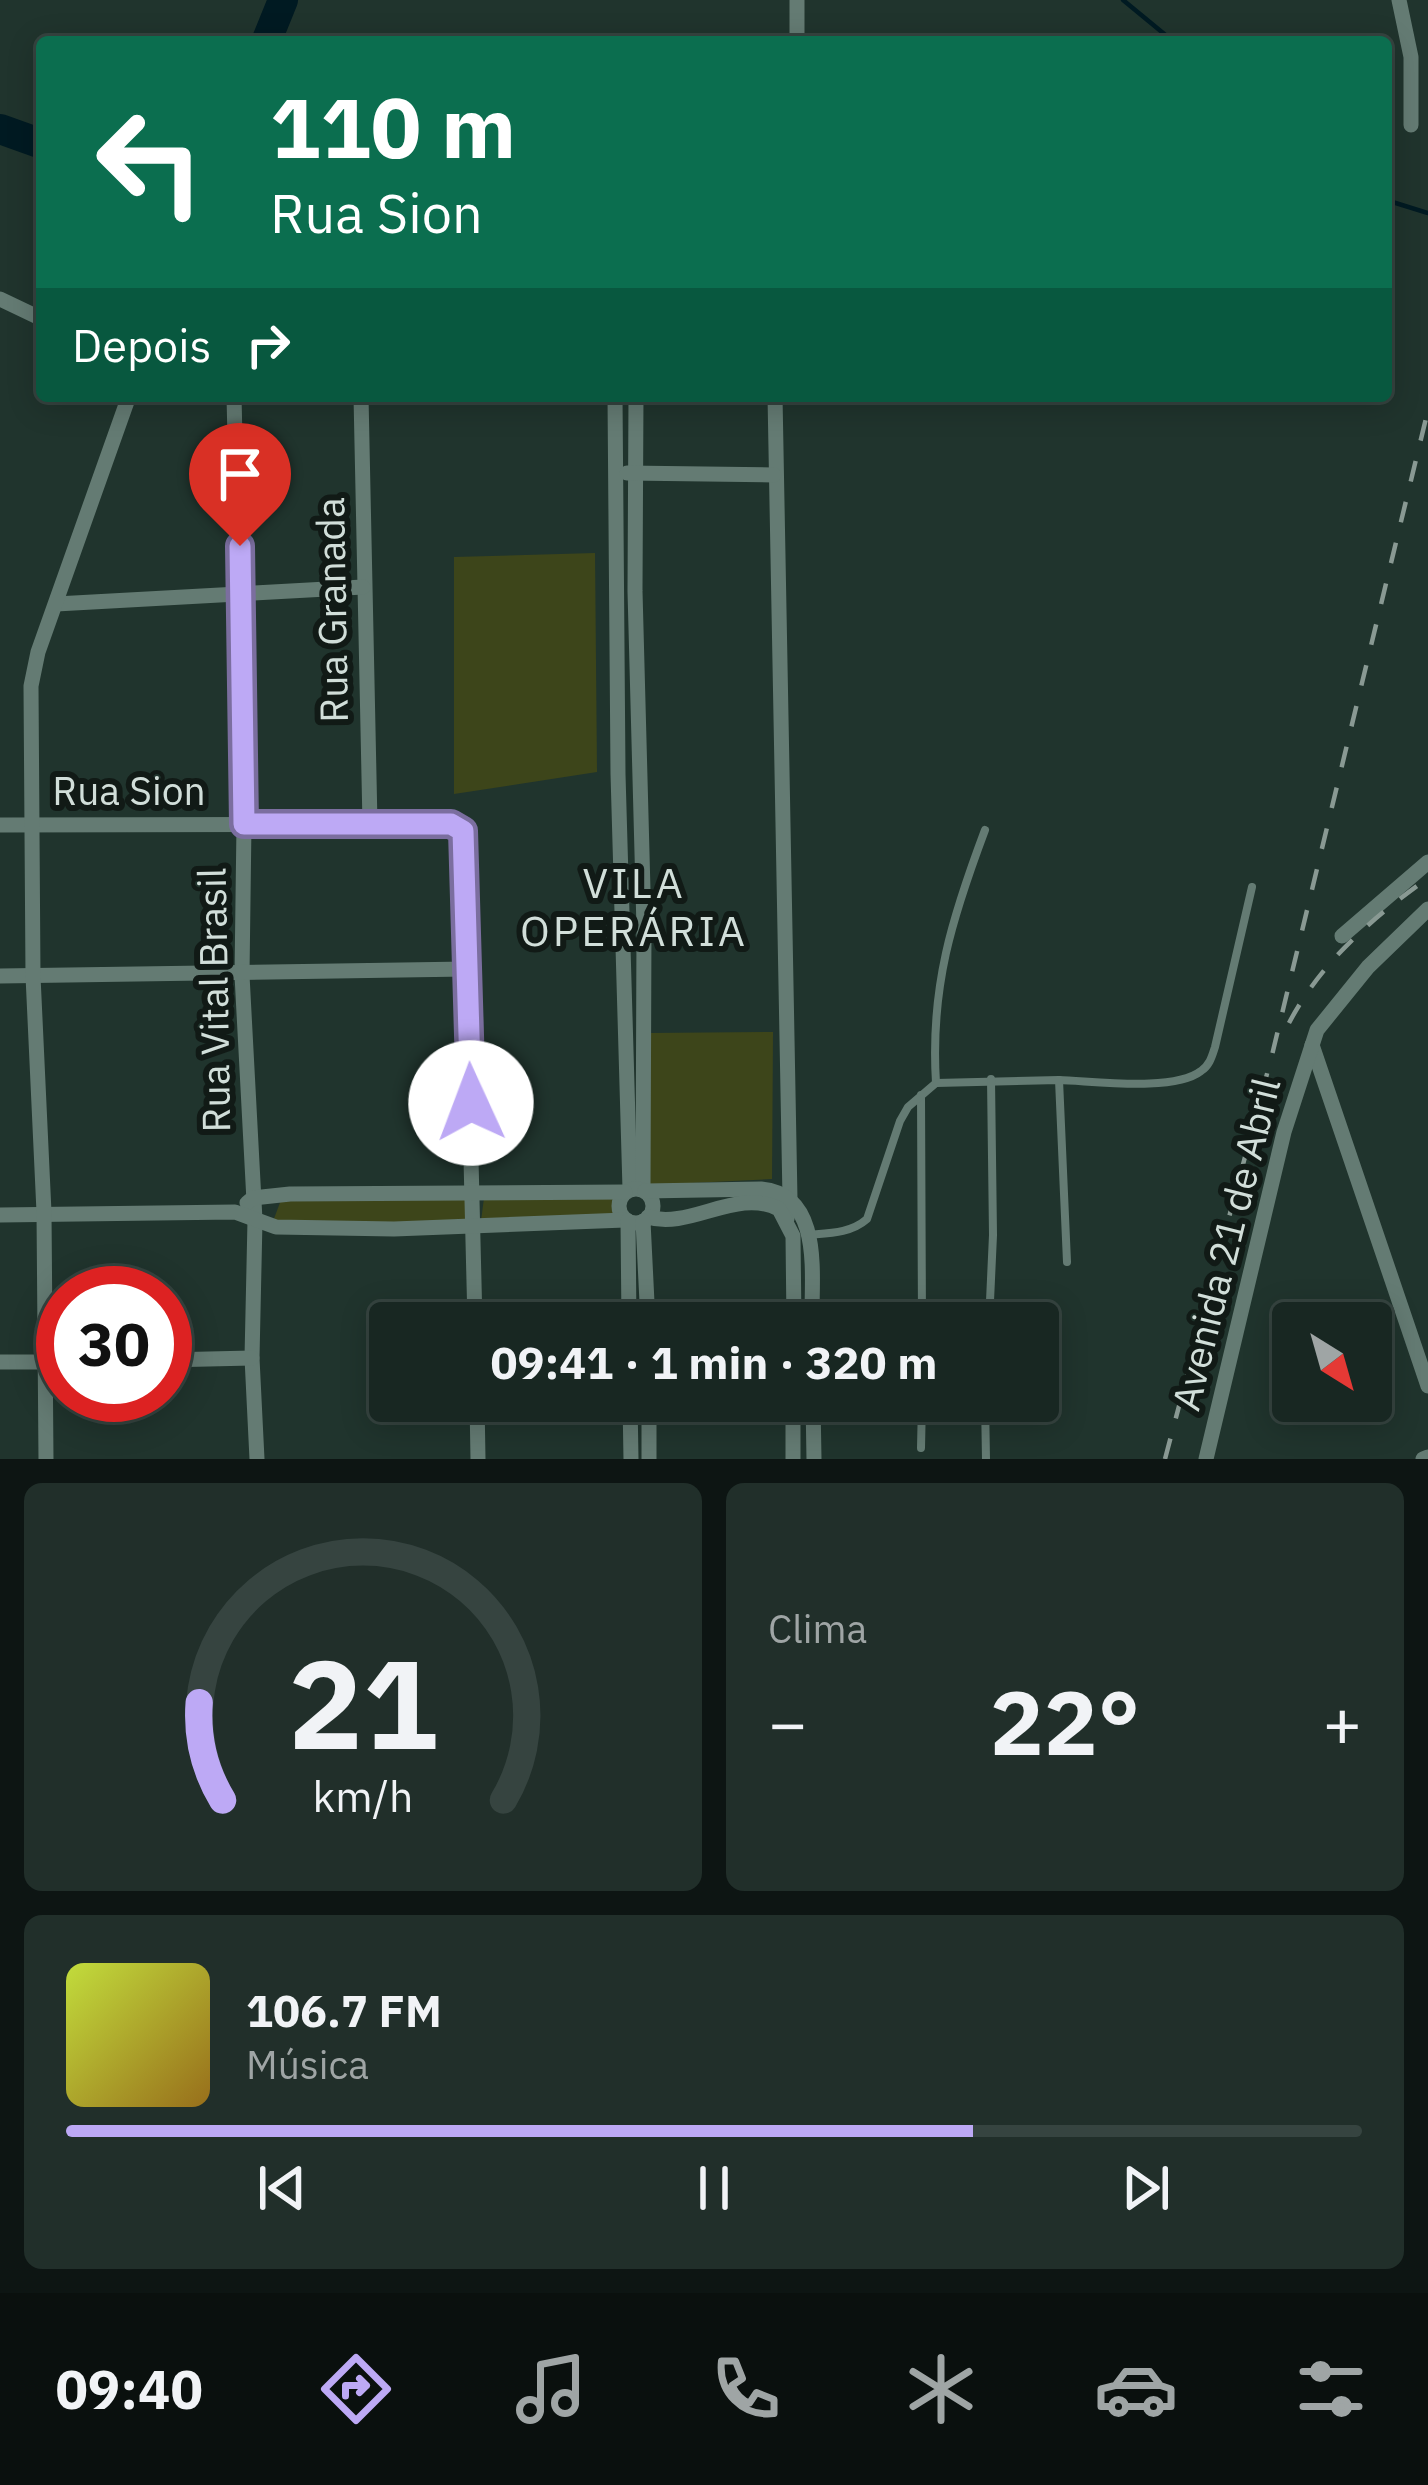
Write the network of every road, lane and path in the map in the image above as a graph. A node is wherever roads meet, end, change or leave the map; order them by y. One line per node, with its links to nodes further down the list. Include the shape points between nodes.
1 (796, 0): 3 (street)
2 (1399, 0): 4 (street, via 1411,57)
3 (797, 36)
4 (1411, 124)
5 (0, 299): 6 (street)
6 (36, 316)
7 (128, 402): 18 (street)
8 (234, 402): 17 (street, Rua Vital Brasil)
9 (361, 402): 16 (street, Rua Granada)
10 (615, 402): 13 (street)
11 (636, 402): 14 (street)
12 (775, 402): 15 (street)
13 (616, 473): 14 (street); 32 (street, via 618,774)
14 (637, 473): 15 (street); 32 (street)
15 (774, 475): 41 (street)
16 (363, 587): 17 (street); 21 (street, Rua Granada)
17 (241, 593): 18 (street); 20 (street, Rua Vital Brasil)
18 (56, 604): 19 (street, via 31,686)
19 (32, 824): 20 (street, Rua Sion); 22 (street, Rua Sion); 31 (street)
20 (244, 824): 21 (street, Rua Sion); 29 (street, Rua Vital Brasil)
21 (370, 824): 28 (street, Rua Sion, via 451,824 463,831)
22 (0, 825)
23 (985, 830): 36 (lane, via 944,951)
24 (1428, 862): 27 (street)
25 (1252, 887): 35 (lane, via 1209,1063 1199,1073 1178,1082)
26 (1428, 909): 33 (street, Avenida 21 de Abril, via 1368,967)
27 (1342, 936)
28 (467, 969): 29 (street); 39 (street)
29 (242, 975): 31 (street); 40 (street, Rua Vital Brasil)
30 (0, 976): 31 (street)
31 (33, 976): 43 (street)
32 (635, 980): 38 (street)
33 (1312, 1045): 63 (street); 81 (street, Avenida 21 de Abril)
34 (991, 1079): 35 (lane); 36 (lane); 58 (lane)
35 (1059, 1080): 50 (lane)
36 (936, 1083): 37 (lane)
37 (921, 1094): 49 (lane, via 900,1121 867,1219 839,1232); 57 (lane)
38 (636, 1191): 39 (street); 41 (street, via 761,1189); 47 (street, via 653,1206); 47 (street, via 619,1202)
39 (473, 1192): 40 (street); 48 (street)
40 (253, 1198): 42 (street); 46 (street, Rua Vital Brasil)
41 (790, 1199): 45 (street); 49 (street)
42 (235, 1212): 43 (street); 46 (street)
43 (44, 1213): 44 (street); 51 (street)
44 (0, 1215)
45 (787, 1219): 47 (street, via 772,1204); 49 (street)
46 (255, 1220): 48 (street, via 276,1227); 59 (street, Rua Vital Brasil)
47 (636, 1220): 48 (street); 53 (street); 54 (street)
48 (473, 1228): 52 (street)
49 (801, 1235): 55 (street); 56 (street)
50 (1067, 1262)
51 (48, 1266)
52 (475, 1302)
53 (630, 1302)
54 (646, 1302)
55 (796, 1302)
56 (809, 1302)
57 (922, 1302)
58 (990, 1302)
59 (252, 1358): 60 (street); 74 (street, Rua Vital Brasil)
60 (192, 1359)
61 (0, 1362): 62 (street)
62 (36, 1362)
63 (1428, 1386)
64 (49, 1422): 73 (street)
65 (477, 1422): 75 (street)
66 (630, 1422): 76 (street)
67 (649, 1422): 77 (street)
68 (793, 1422): 78 (street)
69 (813, 1422): 79 (street)
70 (922, 1422): 72 (lane)
71 (985, 1422): 80 (lane)
72 (921, 1448)
73 (46, 1459)
74 (257, 1459)
75 (478, 1459)
76 (631, 1459)
77 (649, 1459)
78 (793, 1459)
79 (814, 1459)
80 (986, 1459)
81 (1206, 1459)

